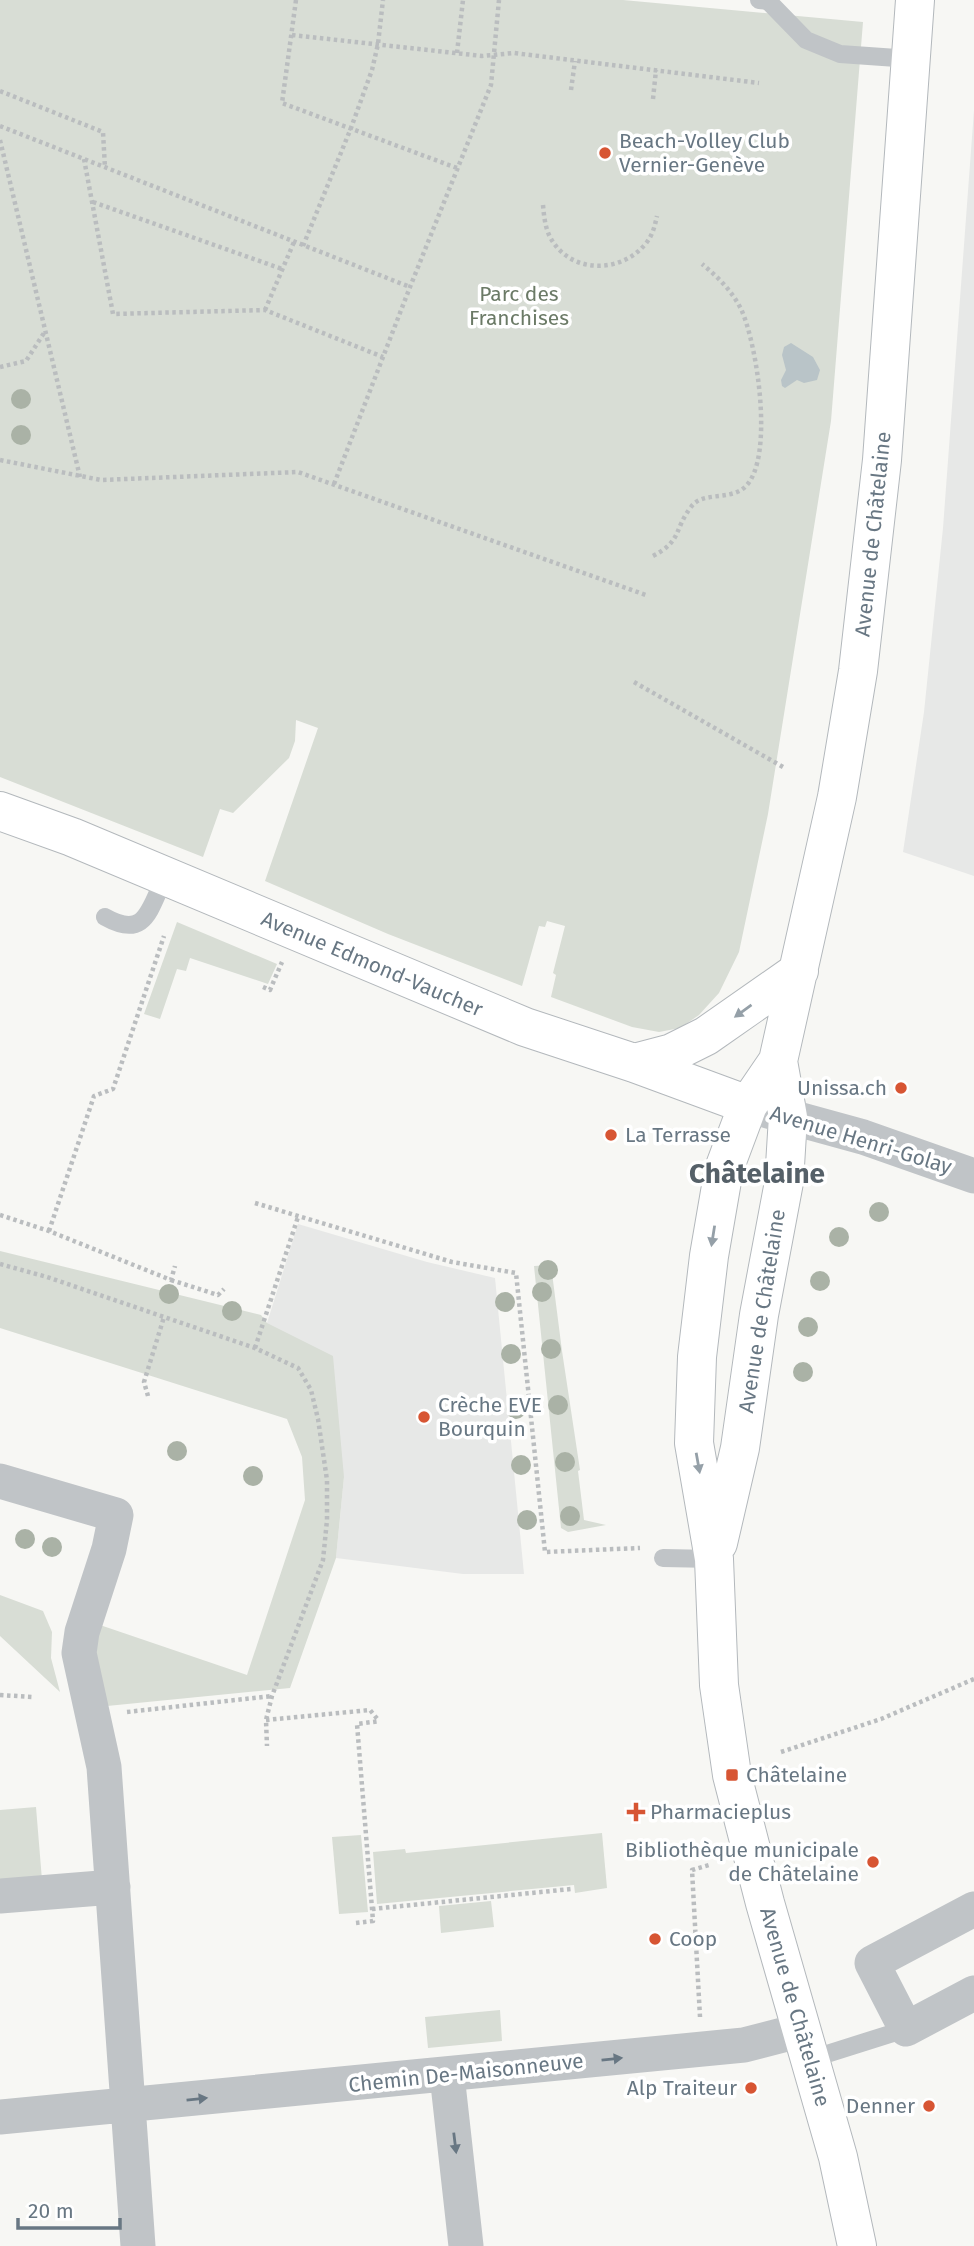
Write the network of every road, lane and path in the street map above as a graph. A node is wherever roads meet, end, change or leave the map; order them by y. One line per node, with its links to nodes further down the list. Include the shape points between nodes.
1 (296, 0): 7 (path)
2 (383, 0): 8 (path)
3 (463, 0): 9 (path)
4 (499, 0): 10 (path)
5 (759, 0): 11 (lane, via 768,1 806,40 840,54)
6 (915, 0): 11 (main road, Avenue de Châtelaine)
7 (292, 35): 8 (path); 19 (path, via 282,103)
8 (378, 44): 9 (path); 19 (path)
9 (457, 53): 10 (path)
10 (494, 55): 12 (path); 23 (path, via 491,85)
11 (911, 59): 48 (main road, Avenue de Châtelaine, via 882,460 859,660 837,797)
12 (575, 61): 13 (path); 15 (path)
13 (656, 70): 14 (path); 17 (path)
14 (759, 83)
15 (571, 90)
16 (0, 91): 22 (path, via 103,132)
17 (653, 99)
18 (0, 126): 21 (path)
19 (351, 128): 23 (path); 28 (path)
20 (0, 140): 33 (path)
21 (84, 159): 22 (path); 24 (path)
22 (105, 168): 27 (path)
23 (457, 168): 31 (path)
24 (92, 202): 30 (path); 32 (path, via 113,314)
25 (543, 205): 26 (path, via 551,239 577,262 594,267 610,266 636,253 648,241)
26 (657, 216)
27 (294, 243): 28 (path); 30 (path)
28 (303, 246): 31 (path)
29 (702, 264): 39 (path, via 719,278 741,309 760,381 762,432 754,472 746,486 692,504 670,547)
30 (282, 269): 32 (path)
31 (410, 287): 34 (path)
32 (265, 310): 34 (path)
33 (45, 332): 35 (path, via 26,361); 37 (path)
34 (383, 357): 38 (path)
35 (0, 367)
36 (0, 460): 37 (path)
37 (80, 477): 38 (path, via 298,472)
38 (334, 484): 40 (path)
39 (653, 556)
40 (646, 595)
41 (634, 682): 42 (path)
42 (783, 767)
43 (0, 811): 44 (main road, Avenue Edmond-Vaucher)
44 (165, 877): 45 (lane, via 143,919 134,926 121,926); 51 (main road, Avenue Edmond-Vaucher, via 525,1027)
45 (105, 917)
46 (169, 926): 58 (path, via 113,1089 94,1096)
47 (281, 964): 49 (path, via 270,990)
48 (799, 971): 50 (main road, Avenue de Châtelaine); 51 (main road, one-way to 51, via 706,1036 672,1053)
49 (263, 987)
50 (778, 1061): 52 (main road, Avenue de Châtelaine); 53 (main road, Avenue de Châtelaine)
51 (634, 1063): 52 (main road, Avenue Edmond-Vaucher)
52 (748, 1105): 53 (street, Avenue Henri-Golay); 68 (main road, Avenue de Châtelaine, one-way to 68, via 724,1169 697,1357 694,1443)
53 (788, 1117): 54 (street, Avenue Henri-Golay, via 863,1137); 68 (main road, Avenue de Châtelaine, via 784,1182 758,1315 740,1448)
54 (974, 1176)
55 (255, 1203): 57 (path)
56 (0, 1215): 58 (path)
57 (298, 1217): 64 (path); 67 (path, via 452,1262 516,1273 545,1552 647,1548)
58 (49, 1231): 61 (path)
59 (0, 1264): 63 (path)
60 (175, 1266): 61 (path)
61 (171, 1280): 62 (path, via 218,1296)
62 (224, 1289)
63 (164, 1317): 64 (path); 65 (path, via 144,1382)
64 (255, 1348): 71 (path, via 299,1368 311,1390 327,1480 323,1560)
65 (148, 1396)
66 (0, 1481): 78 (street, via 116,1516 79,1653 104,1767)
67 (663, 1559): 68 (lane)
68 (714, 1559): 87 (main road, Avenue de Châtelaine, via 719,1685 732,1775)
69 (974, 1679): 76 (path, via 881,1719)
70 (0, 1695): 72 (path)
71 (272, 1696): 73 (path); 74 (path)
72 (33, 1697)
73 (117, 1716)
74 (266, 1720): 75 (path); 81 (path, via 370,1710 380,1721 357,1724)
75 (267, 1746)
76 (781, 1752)
77 (709, 1865): 85 (path, via 692,1870)
78 (113, 1887): 80 (street); 89 (street)
79 (571, 1889): 81 (path)
80 (0, 1896)
81 (372, 1909): 83 (path, via 373,1921)
82 (974, 1909): 86 (street, via 872,1963)
83 (356, 1923)
84 (974, 1993): 86 (street)
85 (700, 2018)
86 (906, 2029): 87 (lane)
87 (806, 2044): 88 (street, Chemin De-Maisonneuve, one-way to 87, via 744,2045); 93 (main road, Avenue de Châtelaine)
88 (447, 2075): 89 (street, Chemin De-Maisonneuve, one-way to 88); 92 (street, one-way to 92)
89 (129, 2105): 90 (street, Chemin De-Maisonneuve); 91 (street)
90 (0, 2117)
91 (138, 2246)
92 (466, 2246)
93 (858, 2246)

